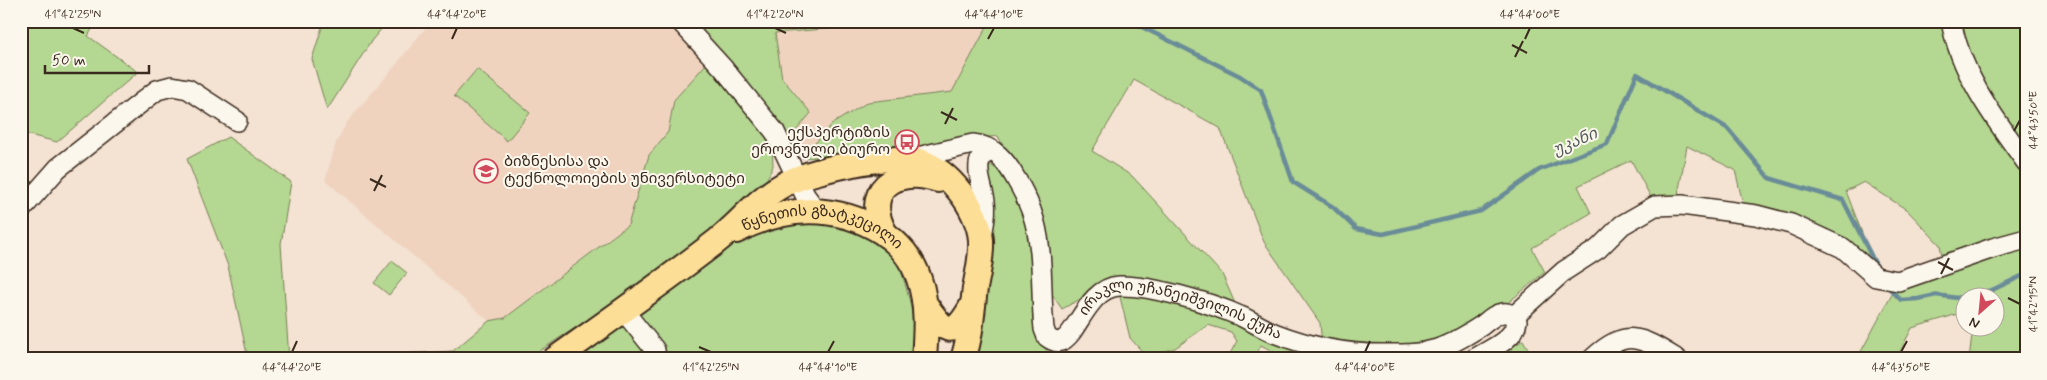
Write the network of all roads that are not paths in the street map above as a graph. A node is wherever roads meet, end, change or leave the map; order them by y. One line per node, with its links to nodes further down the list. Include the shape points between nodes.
1 (680, 21): 5 (street, via 775,132)
2 (1951, 21): 7 (street, via 1967,69 1985,105)
3 (237, 121): 11 (street, via 188,89 172,86 157,90 58,168)
4 (993, 151): 6 (street, via 973,144); 16 (street, via 986,152 979,167 985,201); 20 (street, ირაკლი უჩანეიშვილის ქუჩა, via 1010,168 1032,211 1038,234 1044,329 1047,337 1055,342 1068,337 1080,315 1095,298 1118,286 1206,302 1302,342 1371,355 1423,353 1461,338 1495,315 1505,312)
5 (786, 154): 8 (street); 9 (street)
6 (909, 159): 8 (main road, წყნეთის გზატკეცილი, via 851,164); 10 (main road, წყნეთის გზატკეცილი, via 923,162 942,173)
7 (2026, 162)
8 (797, 178): 9 (main road, წყნეთის გზატკეცილი); 12 (street)
9 (772, 191): 15 (main road, წყნეთის გზატკეცილი)
10 (963, 195): 13 (main road, via 928,176 914,174 892,180 881,192 877,206); 16 (main road, წყნეთის გზატკეცილი, via 976,220)
11 (21, 210)
12 (816, 210): 13 (main road, წყნეთის გზატკეცილი, via 853,217); 15 (main road, წყნეთის გზატკეცილი, via 762,219)
13 (886, 235): 18 (main road, წყნეთის გზატკეცილი, via 913,265)
14 (2026, 238): 20 (street, via 1898,281 1883,278 1843,248 1792,224 1682,204 1655,206 1622,224 1598,249 1564,272)
15 (719, 239): 19 (main road)
16 (981, 239): 17 (main road, წყნეთის გზატკეცილი)
17 (974, 302): 18 (main road, via 960,324 949,329 938,323); 24 (main road, წყნეთის გზატკეცილი)
18 (926, 304): 23 (main road, წყნეთის გზატკეცილი)
19 (623, 310): 21 (main road); 22 (street, via 655,350)
20 (1514, 316): 25 (street, via 1517,321 1508,338)
21 (556, 359)
22 (656, 359)
23 (924, 359)
24 (963, 359)
25 (1474, 359)
26 (1592, 359): 27 (street, via 1619,340 1639,338)
27 (1677, 359)

